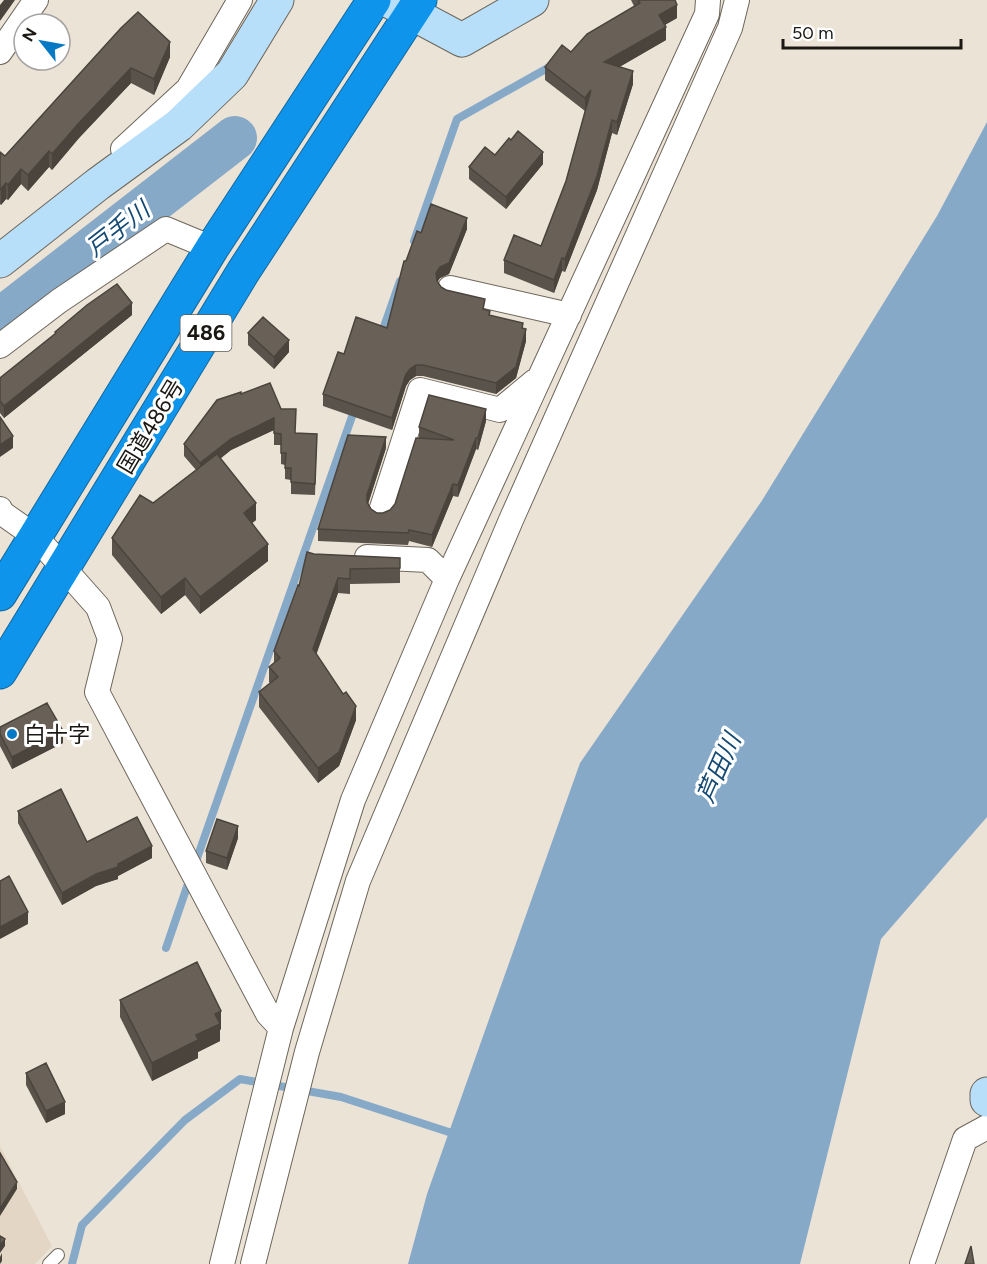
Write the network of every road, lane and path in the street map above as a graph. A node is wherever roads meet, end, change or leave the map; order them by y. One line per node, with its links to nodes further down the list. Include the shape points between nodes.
1 (36, 0): 9 (street)
2 (240, 0): 10 (street, via 188,89 130,144)
3 (277, 0): 10 (street, via 232,74 179,125)
4 (374, 0): 11 (highway, 国道486号 / 486)
5 (532, 0): 8 (street, via 462,40)
6 (708, 0): 13 (street, via 707,14)
7 (736, 0): 31 (street, via 730,27 510,520 358,881 307,1052)
8 (406, 4): 20 (highway, 国道486号 / 486)
9 (0, 52)
10 (7, 244)
11 (212, 248): 14 (street, via 166,229); 18 (highway, 国道486号 / 486)
12 (450, 288): 13 (street)
13 (569, 315): 15 (street)
14 (0, 346)
15 (539, 378): 17 (street, via 500,410 420,390); 21 (street)
16 (0, 509): 18 (street)
17 (381, 511)
18 (36, 537): 20 (street); 22 (highway, 国道486号 / 486)
19 (349, 556): 21 (street, via 428,560)
20 (64, 569): 23 (highway, 国道486号 / 486); 24 (street, via 98,607 110,639 97,692 268,1014)
21 (447, 579): 24 (street, via 353,800)
22 (0, 594)
23 (0, 672)
24 (281, 1028): 30 (street)
25 (987, 1094): 26 (street)
26 (987, 1100)
27 (987, 1127): 32 (street, via 965,1139)
28 (58, 1255): 29 (lane)
29 (49, 1264)
30 (222, 1264)
31 (253, 1264)
32 (922, 1264)

